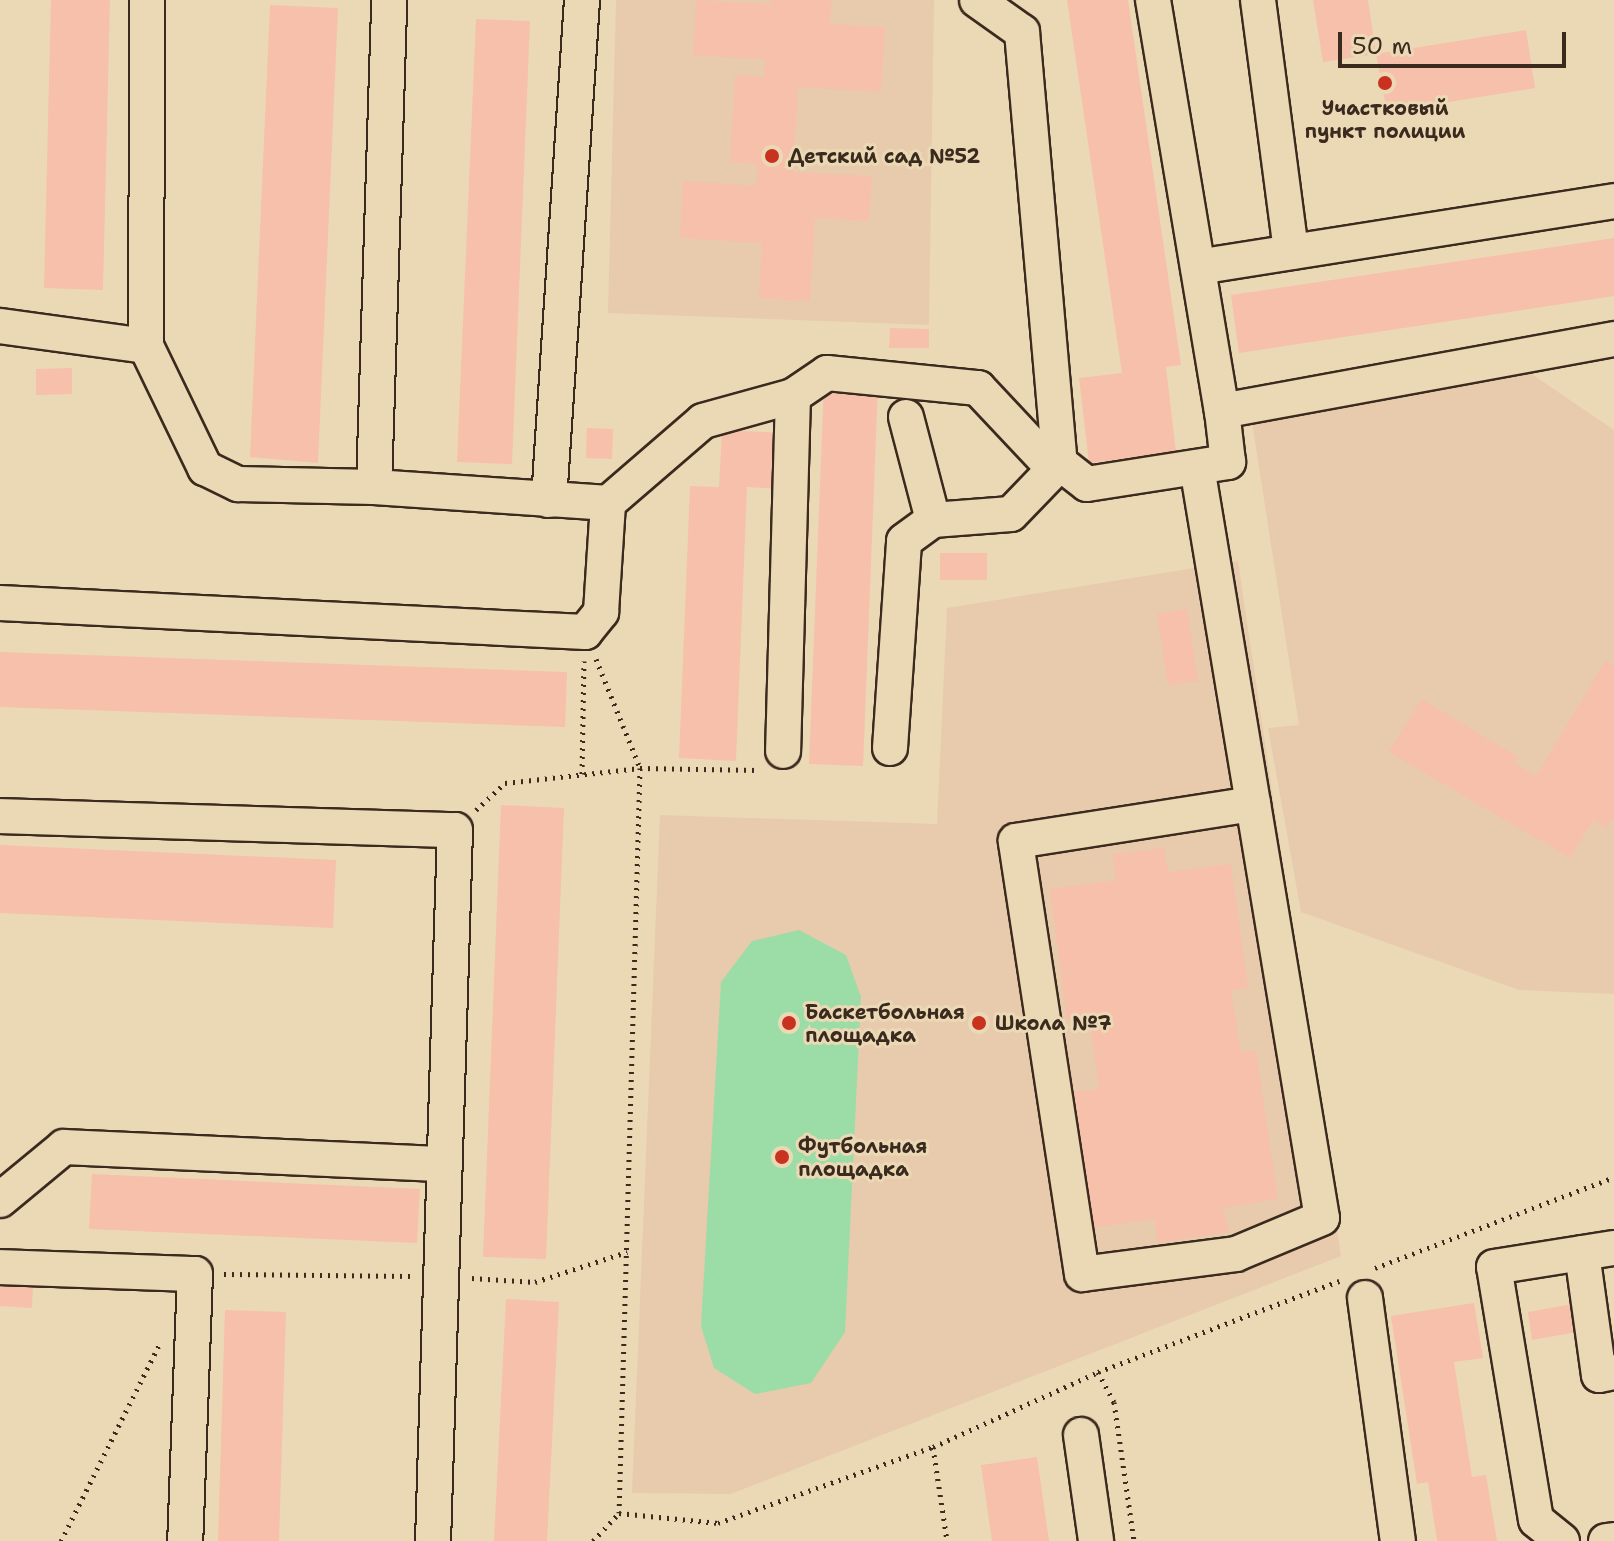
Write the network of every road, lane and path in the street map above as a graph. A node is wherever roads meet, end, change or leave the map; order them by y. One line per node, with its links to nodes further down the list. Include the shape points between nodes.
1 (147, 0): 12 (lane)
2 (389, 0): 18 (lane)
3 (582, 0): 19 (lane)
4 (977, 0): 16 (lane, via 1022,32)
5 (1153, 0): 9 (lane)
6 (1258, 0): 8 (lane)
7 (1614, 201): 8 (lane)
8 (1291, 252): 9 (lane)
9 (1198, 267): 14 (lane)
10 (0, 326): 12 (lane)
11 (1614, 339): 14 (lane)
12 (146, 346): 18 (lane, via 205,468 238,484)
13 (793, 396): 16 (lane, via 827,373 978,388); 20 (lane, via 703,421); 25 (lane)
14 (1222, 411): 17 (lane, via 1228,462)
15 (906, 417): 21 (lane)
16 (1057, 466): 17 (lane, via 1087,484); 21 (lane, via 1011,514)
17 (1197, 467): 28 (lane)
18 (374, 487): 19 (lane)
19 (549, 500): 20 (lane)
20 (608, 503): 23 (lane, via 601,612)
21 (933, 520): 24 (lane, via 904,541)
22 (0, 603): 23 (lane)
23 (585, 632): 26 (path); 27 (path)
24 (890, 748)
25 (783, 751): 26 (path, via 767,770)
26 (640, 768): 27 (path); 35 (path)
27 (582, 774): 30 (path, via 505,783)
28 (1253, 804): 28 (lane, via 1322,1218 1236,1254 1082,1274 1016,841)
29 (0, 816): 30 (lane)
30 (455, 830): 31 (lane)
31 (444, 1164): 33 (lane, via 64,1147); 38 (lane)
32 (1614, 1177): 39 (path)
33 (0, 1200)
34 (1598, 1250): 42 (lane, via 1599,1375); 57 (lane, via 1494,1267 1536,1520)
35 (627, 1252): 38 (path, via 535,1282); 45 (path)
36 (0, 1267): 37 (lane)
37 (195, 1274): 38 (path); 49 (lane)
38 (441, 1277): 50 (lane)
39 (1359, 1283): 41 (path); 56 (lane)
40 (161, 1341): 48 (path)
41 (1098, 1372): 44 (path); 55 (path, via 1114,1402)
42 (1614, 1372)
43 (1081, 1435): 54 (lane)
44 (933, 1447): 45 (path, via 718,1523); 53 (path)
45 (619, 1513): 46 (path)
46 (601, 1533): 51 (path); 52 (path)
47 (1614, 1540): 58 (lane)
48 (61, 1541)
49 (185, 1541)
50 (433, 1541)
51 (593, 1541)
52 (602, 1541)
53 (947, 1541)
54 (1096, 1541)
55 (1134, 1541)
56 (1398, 1541)
57 (1562, 1541)
58 (1606, 1541)

